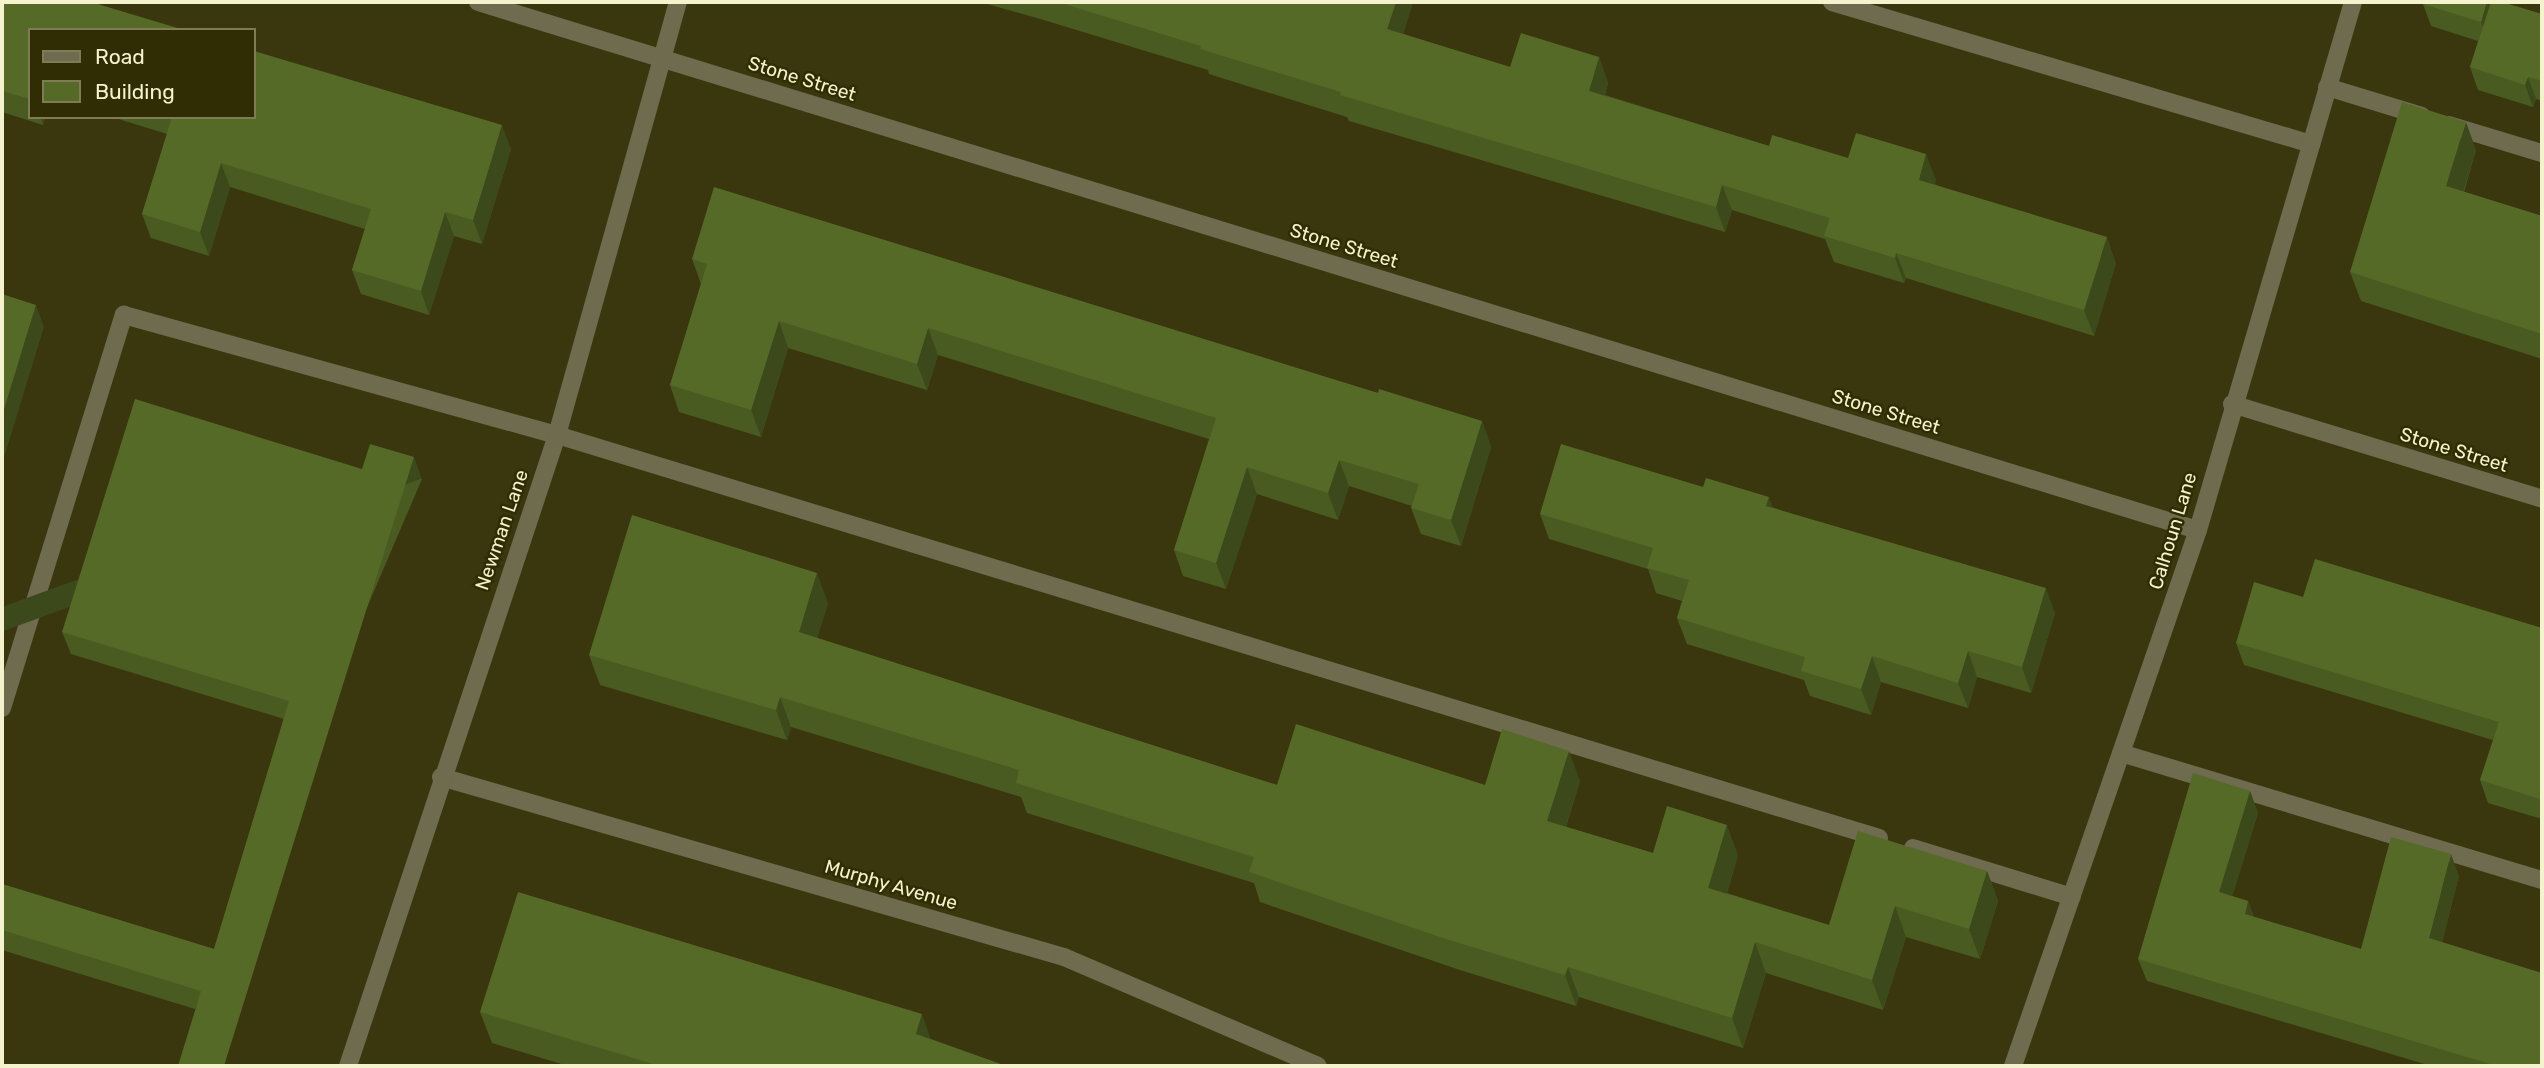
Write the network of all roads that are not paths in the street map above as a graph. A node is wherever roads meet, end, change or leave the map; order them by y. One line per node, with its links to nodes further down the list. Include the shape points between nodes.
1 (478, 2): 5 (street, Stone Street)
2 (678, 2): 5 (street, Newman Lane)
3 (1832, 2): 7 (street)
4 (2353, 2): 6 (street, Calhoun Lane)
5 (661, 57): 10 (street, Newman Lane); 12 (street, Stone Street)
6 (2327, 88): 7 (street, Calhoun Lane); 8 (street)
7 (2311, 144): 9 (street, Calhoun Lane)
8 (2542, 153)
9 (2232, 404): 11 (street, Stone Street); 12 (street, Calhoun Lane)
10 (557, 435): 13 (street, via 124,315); 15 (street, Newman Lane); 17 (street)
11 (2542, 499)
12 (2198, 530): 14 (street, Calhoun Lane)
13 (2, 708)
14 (2121, 753): 16 (street); 17 (street, Calhoun Lane)
15 (441, 777): 18 (street, Newman Lane); 19 (street, Murphy Avenue, via 1064,957)
16 (2542, 880)
17 (2072, 897): 20 (street, Calhoun Lane)
18 (348, 1066)
19 (1318, 1066)
20 (2013, 1066)

